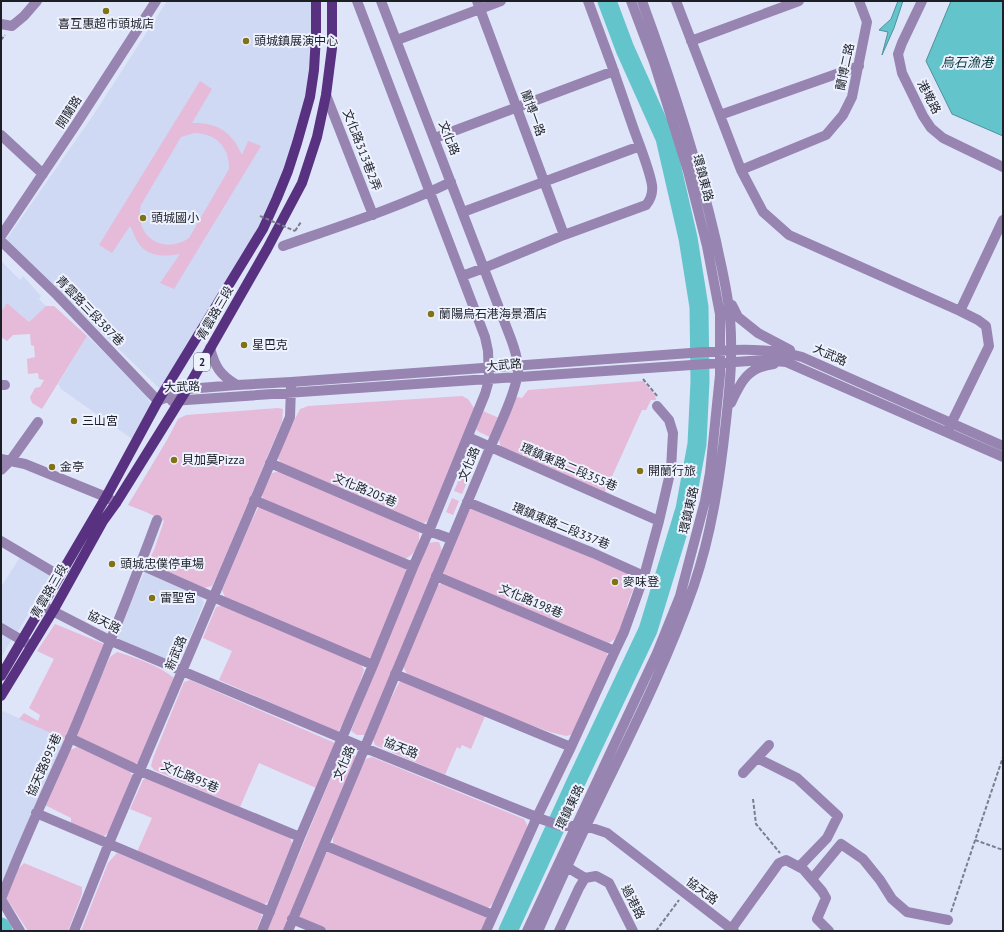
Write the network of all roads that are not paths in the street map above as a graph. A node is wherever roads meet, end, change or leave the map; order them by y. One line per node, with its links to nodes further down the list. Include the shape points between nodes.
1 (37, 1): 16 (street, via 12,26)
2 (156, 1): 29 (street, 開蘭路)
3 (316, 1): 33 (main road, 青雲路三段 / 2, via 314,70 310,97)
4 (332, 1): 21 (main road, 青雲路三段 / 2, via 332,48)
5 (357, 1): 32 (street)
6 (381, 1): 17 (street, 文化路)
7 (501, 1): 15 (street)
8 (588, 1): 20 (street)
9 (631, 1): 48 (street, 環鎮東路, via 688,171 707,246 720,314)
10 (642, 1): 44 (street, 環鎮東路, via 697,165)
11 (676, 1): 18 (street)
12 (799, 1): 18 (street)
13 (859, 1): 19 (street, 蘭博二路, via 867,22)
14 (922, 1): 27 (street, 港墘路, via 898,54 902,73 931,128 943,138)
15 (478, 5): 17 (street); 22 (street, 蘭博一路)
16 (1, 24)
17 (397, 40): 25 (street, 文化路)
18 (691, 40): 23 (street)
19 (859, 66): 23 (street); 28 (street, 蘭博二路, via 852,97 843,115 826,135)
20 (614, 70): 22 (street); 26 (street)
21 (326, 94): 34 (main road, 青雲路三段 / 2, via 317,137 302,183); 36 (street, 文化路313巷2弄)
22 (517, 107): 25 (street); 30 (street, 蘭博一路)
23 (720, 115): 28 (street)
24 (1, 135): 29 (street)
25 (435, 138): 31 (street, 文化路)
26 (640, 146): 30 (street); 38 (street, via 652,186 652,194 646,205)
27 (1003, 167)
28 (741, 170): 45 (street, via 763,212 789,235)
29 (43, 174): 39 (street, 開蘭路)
30 (545, 181): 35 (street); 38 (street, 蘭博一路)
31 (451, 182): 32 (street); 35 (street, 文化路)
32 (431, 192): 36 (street); 43 (street)
33 (278, 198): 34 (main road); 61 (main road, 青雲路三段 / 2, via 263,229)
34 (289, 206): 46 (main road, 青雲路三段 / 2)
35 (463, 212): 42 (street, 文化路)
36 (373, 215): 41 (street)
37 (1003, 220): 45 (street)
38 (564, 235): 42 (street)
39 (1, 236)
40 (1, 241): 61 (street, 青雲路三段387巷, via 57,295)
41 (283, 246)
42 (484, 268): 43 (street); 53 (street, 文化路, via 511,339)
43 (462, 276): 54 (street, via 485,337)
44 (728, 297): 47 (street, 環鎮東路); 49 (street, via 738,317 758,333)
45 (960, 311): 66 (street, via 986,326 989,346)
46 (210, 348): 58 (street, via 213,362 219,371); 59 (main road, 青雲路三段 / 2)
47 (732, 350): 48 (street, 大武路); 49 (street, 大武路, via 783,351); 50 (street, 環鎮東路)
48 (715, 351): 52 (street, 環鎮東路); 53 (street, 大武路)
49 (802, 357): 66 (street, 大武路)
50 (732, 362): 51 (street, 大武路); 52 (street, 大武路); 64 (street, 環鎮東路)
51 (786, 362): 64 (street, via 755,368 741,382); 66 (street, 大武路)
52 (716, 363): 55 (street, 大武路); 111 (street, 環鎮東路, via 712,451 706,494 680,596 602,774)
53 (518, 366): 54 (street, 大武路); 55 (street, 文化路)
54 (489, 368): 56 (street); 57 (street, 大武路)
55 (517, 377): 56 (street, 大武路); 69 (street, 文化路)
56 (489, 380): 60 (street, 大武路); 67 (street)
57 (291, 382): 58 (street, 大武路); 60 (street, 新武路)
58 (237, 385): 59 (street, 大武路)
59 (187, 389): 61 (street, 大武路); 62 (main road, 青雲路三段 / 2)
60 (292, 393): 62 (street, 大武路); 72 (street, 新武路, via 290,417)
61 (158, 401): 62 (street, 大武路); 74 (main road, 青雲路三段 / 2)
62 (179, 401): 77 (main road, 青雲路三段 / 2)
63 (657, 406): 79 (street, via 669,420 673,433 671,469)
64 (728, 408): 112 (street, 環鎮東路, via 721,472 710,528 694,584 666,658)
65 (38, 422): 71 (street)
66 (949, 428): 68 (street, 大武路); 70 (street, 大武路)
67 (468, 437): 69 (street, 環鎮東路二段355巷); 80 (street)
68 (1003, 446)
69 (490, 448): 76 (street, 文化路); 79 (street, 環鎮東路二段355巷)
70 (1003, 457)
71 (6, 460): 73 (street); 74 (street, via 25,464)
72 (270, 463): 75 (street, 新武路); 80 (street, 文化路205巷)
73 (1, 470)
74 (106, 497): 77 (street); 85 (main road, 青雲路三段 / 2)
75 (254, 500): 84 (street); 88 (street, 新武路)
76 (467, 502): 81 (street, 文化路); 87 (street, 環鎮東路二段337巷)
77 (116, 503): 90 (main road, 青雲路三段 / 2, via 103,521)
78 (157, 520): 83 (street, 協天路895巷)
79 (659, 521): 87 (street)
80 (430, 531): 81 (street, 文化路205巷); 84 (street)
81 (451, 539): 86 (street, 文化路)
82 (1, 541): 85 (street)
83 (141, 564): 88 (street); 93 (street, 協天路895巷)
84 (413, 567): 96 (street)
85 (60, 576): 89 (main road, 青雲路三段 / 2)
86 (436, 576): 95 (street, 文化路198巷); 98 (street, 文化路)
87 (644, 576): 95 (street)
88 (213, 597): 96 (street); 97 (street, 新武路)
89 (43, 606): 90 (street, 協天路); 92 (main road, 青雲路三段 / 2)
90 (53, 611): 93 (street, 協天路); 94 (main road, 青雲路三段 / 2)
91 (1, 628): 92 (street)
92 (21, 641): 94 (street); 99 (main road, 青雲路三段 / 2)
93 (111, 641): 97 (street, 協天路); 101 (street, 協天路895巷)
94 (32, 646): 100 (main road, 青雲路三段 / 2)
95 (615, 651): 104 (street)
96 (374, 665): 102 (street)
97 (182, 671): 102 (street, 協天路); 107 (street, 新武路)
98 (395, 674): 104 (street); 105 (street, 文化路)
99 (1, 676)
100 (1, 696)
101 (70, 738): 107 (street, 文化路95巷); 109 (street, 協天路895巷)
102 (343, 738): 105 (street, 協天路); 113 (street)
103 (769, 745): 106 (street)
104 (571, 747): 110 (street)
105 (365, 748): 110 (street, 協天路); 115 (street, 文化路)
106 (757, 758): 108 (street); 117 (street, via 797,778 838,816 827,838)
107 (140, 771): 113 (street, 文化路95巷); 114 (street, 新武路)
108 (743, 773)
109 (36, 813): 114 (street); 120 (street, 協天路895巷)
110 (540, 818): 111 (street, 協天路, via 561,826); 122 (street)
111 (575, 826): 112 (street, 協天路); 132 (street, 環鎮東路)
112 (586, 826): 116 (street, 環鎮東路); 125 (street, 協天路, via 608,833)
113 (300, 837): 121 (street)
114 (109, 843): 121 (street); 127 (street, 新武路)
115 (324, 845): 122 (street); 123 (street, 文化路)
116 (567, 867): 118 (street, 過港路); 133 (street, 環鎮東路)
117 (799, 867): 119 (street); 125 (street, via 786,860 780,864)
118 (585, 878): 134 (street); 135 (street, 過港路, via 596,876 609,883)
119 (812, 879): 124 (street, via 841,844 862,858 892,899 907,912); 136 (street, via 826,898 817,918)
120 (1, 899): 126 (street)
121 (270, 912): 128 (street)
122 (493, 915): 131 (street)
123 (292, 919): 129 (street, 文化路); 130 (street)
124 (948, 920)
125 (732, 930)
126 (20, 931)
127 (74, 931)
128 (262, 931)
129 (288, 931)
130 (321, 931)
131 (486, 931)
132 (527, 931)
133 (538, 931)
134 (559, 931)
135 (633, 931)
136 (829, 931)

